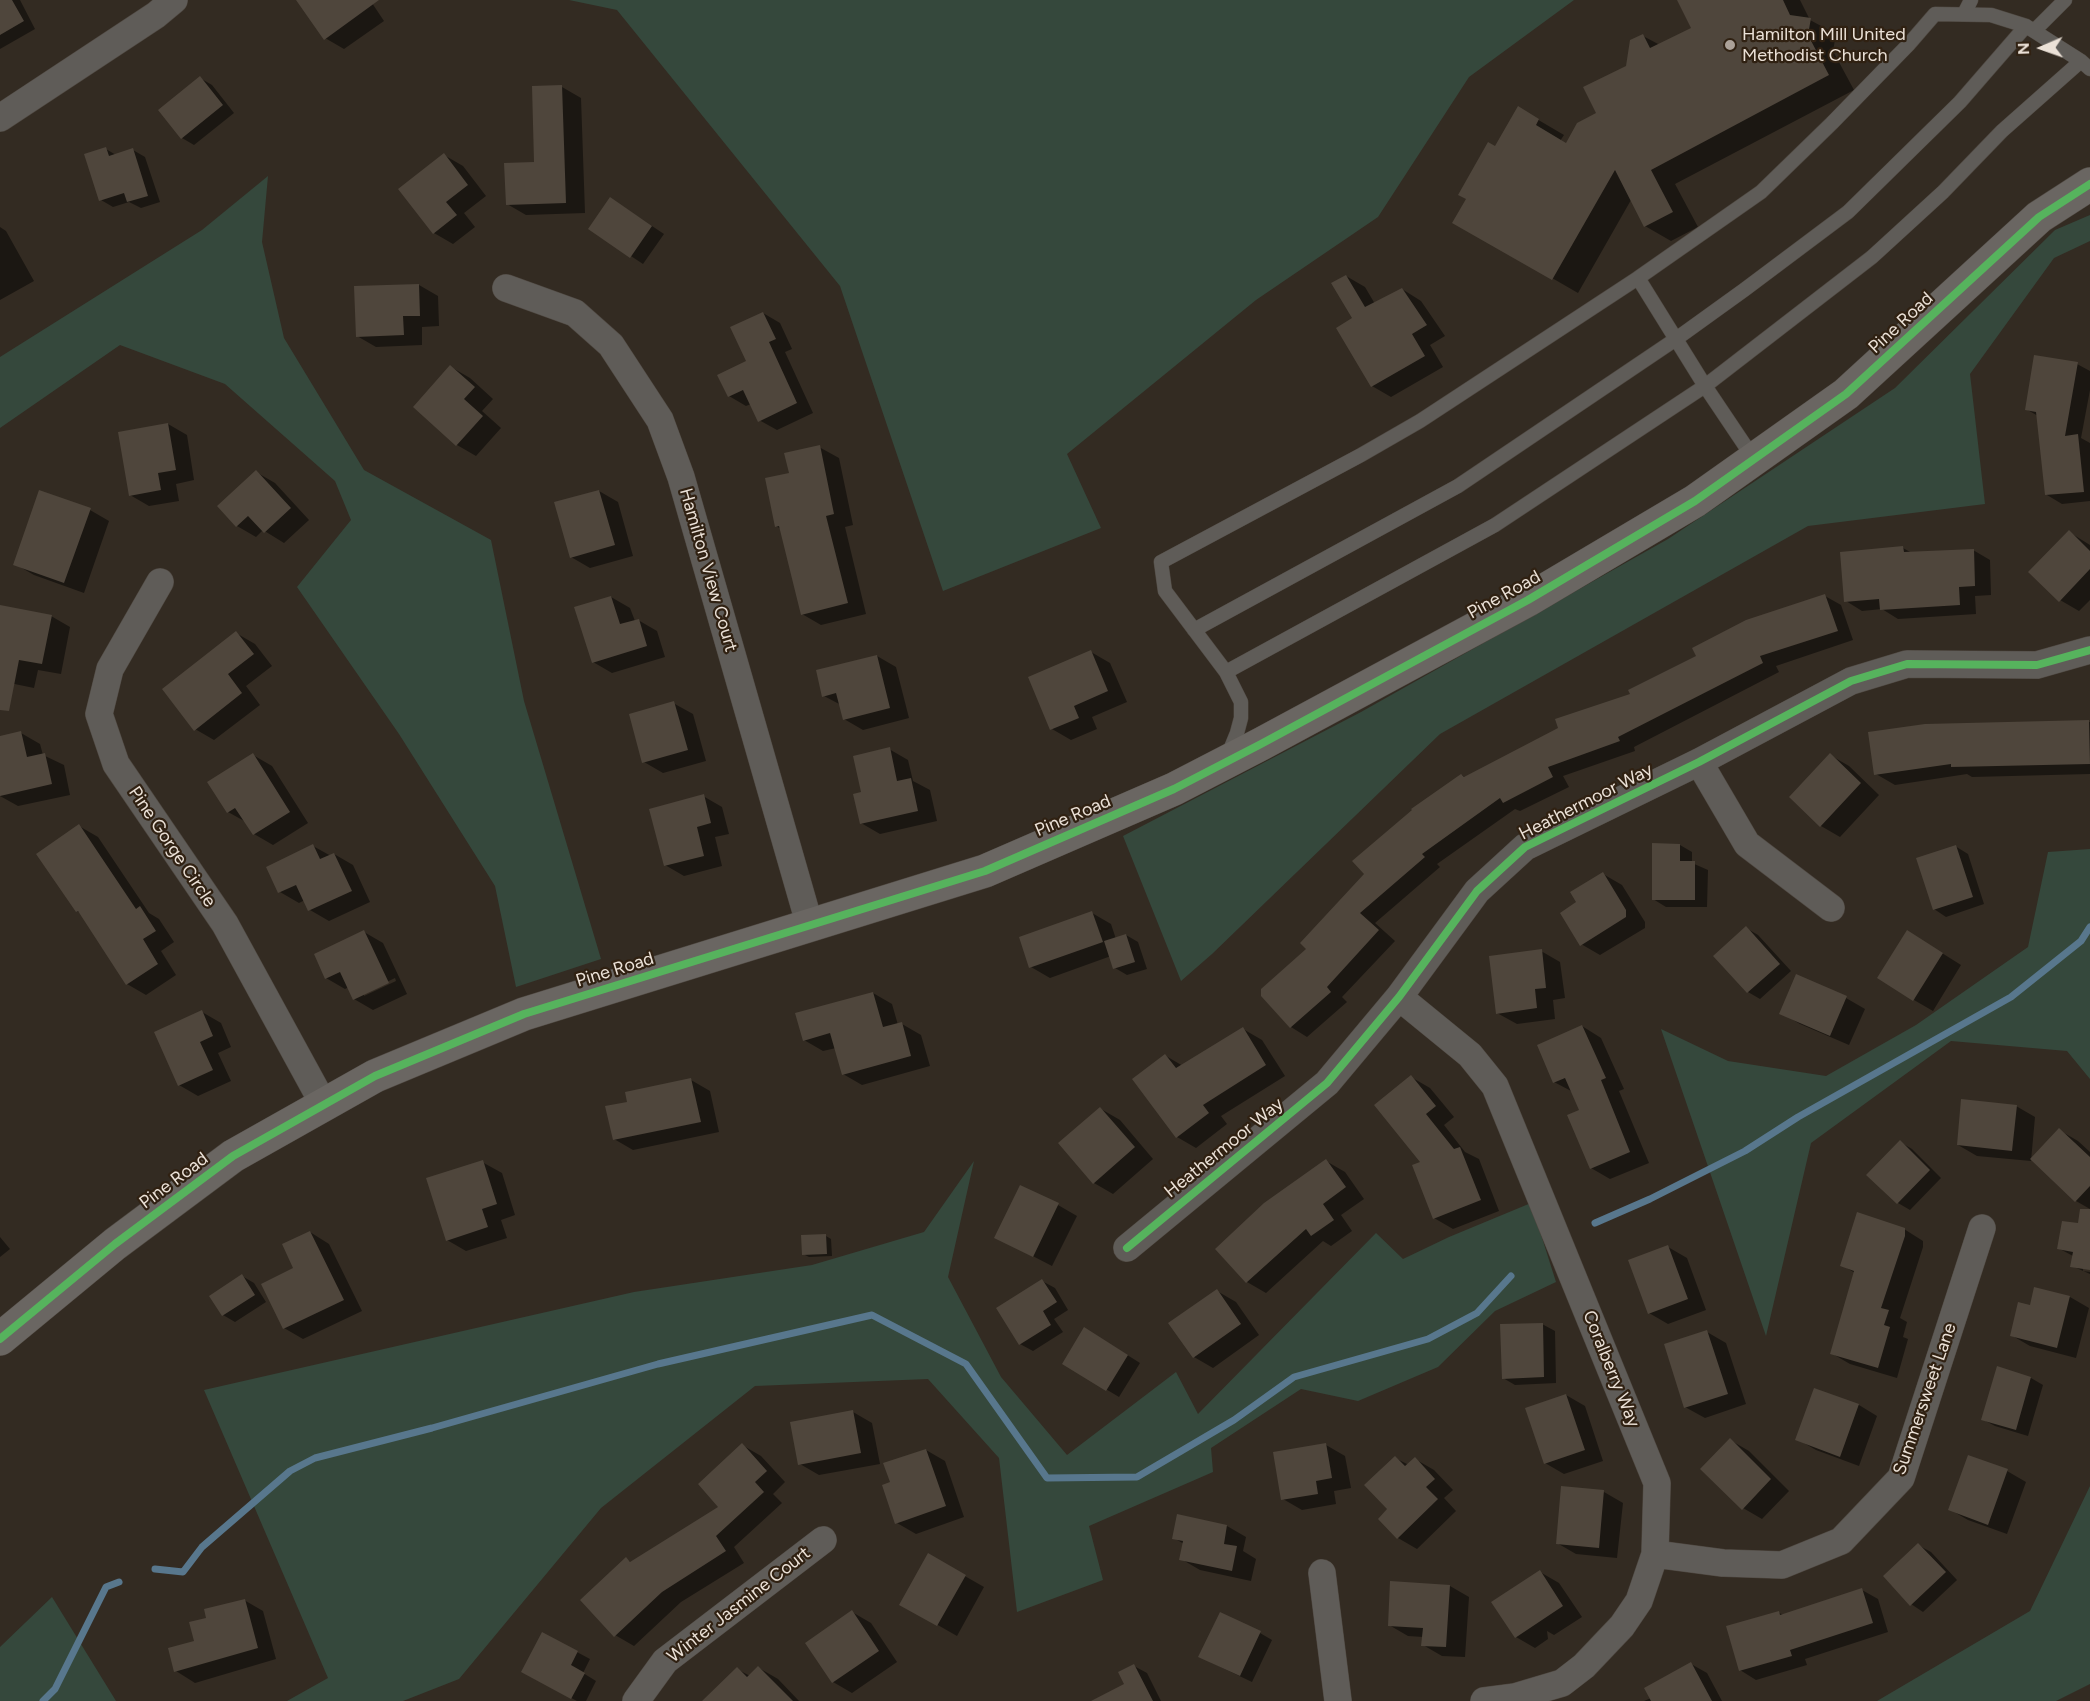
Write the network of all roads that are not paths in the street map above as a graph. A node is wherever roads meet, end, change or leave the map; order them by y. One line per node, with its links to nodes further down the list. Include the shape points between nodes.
1 (174, 0): 7 (street)
2 (1971, 0): 4 (lane)
3 (2065, 0): 5 (lane)
4 (1965, 14): 5 (lane, via 1991,15); 9 (lane, via 1935,14 1761,192)
5 (2030, 29): 6 (lane); 11 (lane, via 1848,212)
6 (2086, 65): 12 (lane, via 2002,132 1872,257)
7 (0, 118)
8 (2090, 184): 13 (street, Pine Road, via 2039,218 1846,394)
9 (1638, 278): 11 (lane); 15 (lane, via 1420,421 1161,562 1165,591)
10 (506, 288): 21 (street, Hamilton View Court, via 575,313 611,345 660,420 681,477)
11 (1676, 339): 12 (lane); 15 (lane, via 1458,486)
12 (1705, 386): 13 (lane); 17 (lane, via 1495,525)
13 (1754, 459): 18 (street, Pine Road, via 1695,501 1528,600)
14 (160, 582): 23 (street, Pine Gorge Circle, via 110,669 99,714 116,764 225,924)
15 (1194, 630): 17 (lane)
16 (2090, 650): 19 (street, Heathermoor Way, via 2037,665 1907,664 1851,681)
17 (1226, 672): 18 (lane, via 1240,702 1241,718)
18 (1225, 762): 21 (street, Pine Road, via 1174,789 985,871)
19 (1699, 762): 20 (street, via 1747,844); 22 (street, Heathermoor Way, via 1525,847 1477,891)
20 (1831, 908)
21 (810, 926): 23 (street, Pine Road, via 524,1014 375,1076)
22 (1399, 997): 25 (street, Heathermoor Way, via 1327,1083); 28 (street, Coralberry Way, via 1470,1055 1495,1086 1657,1483)
23 (324, 1105): 26 (street, Pine Road, via 232,1156 115,1244)
24 (1982, 1228): 28 (street, Summersweet Lane, via 1901,1478 1841,1541 1782,1565 1723,1563)
25 (1127, 1248)
26 (0, 1339)
27 (823, 1540): 30 (street, Winter Jasmine Court, via 665,1661)
28 (1655, 1554): 32 (street, Coralberry Way, via 1638,1601 1622,1626 1584,1666 1562,1683 1515,1697)
29 (1322, 1573): 31 (street)
30 (636, 1701)
31 (1338, 1701)
32 (1484, 1701)

